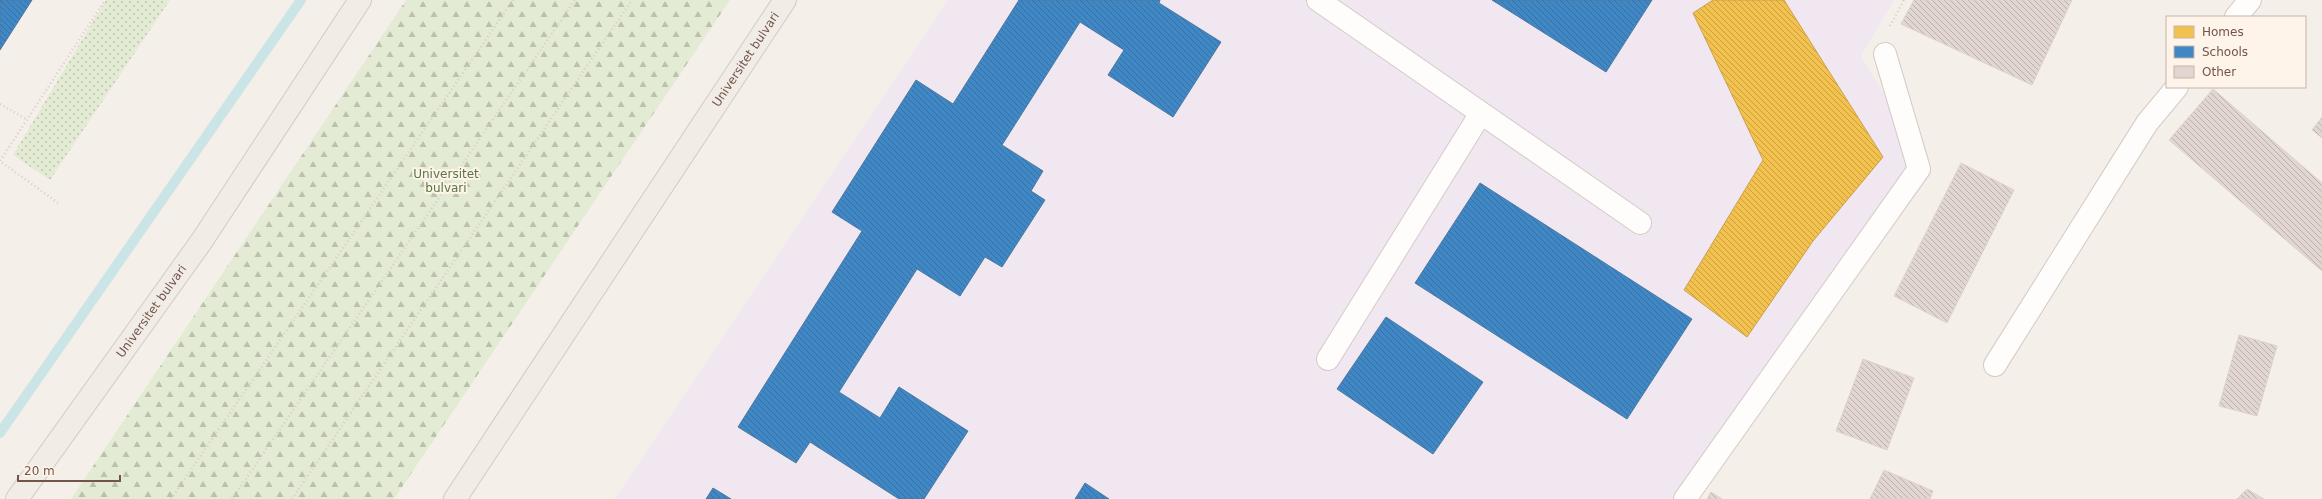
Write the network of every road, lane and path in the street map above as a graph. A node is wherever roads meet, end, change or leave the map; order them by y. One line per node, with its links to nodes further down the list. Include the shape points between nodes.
1 (105, 0): 14 (path)
2 (360, 0): 20 (main road, Universitet bulvari, via 201,242)
3 (513, 0): 21 (path)
4 (575, 0): 22 (path)
5 (632, 0): 23 (path)
6 (785, 0): 24 (main road, Universitet bulvari)
7 (1318, 0): 13 (lane)
8 (2250, 0): 9 (lane)
9 (2237, 16)
10 (1885, 54): 25 (lane, via 1919,169)
11 (2176, 88): 19 (lane, via 2147,123)
12 (0, 104): 14 (path)
13 (1481, 113): 17 (lane); 18 (lane)
14 (26, 119): 15 (path)
15 (0, 161): 16 (path)
16 (58, 203)
17 (1640, 224)
18 (1328, 359)
19 (1995, 365)
20 (17, 499)
21 (171, 499)
22 (232, 499)
23 (292, 499)
24 (455, 499)
25 (1685, 499)

